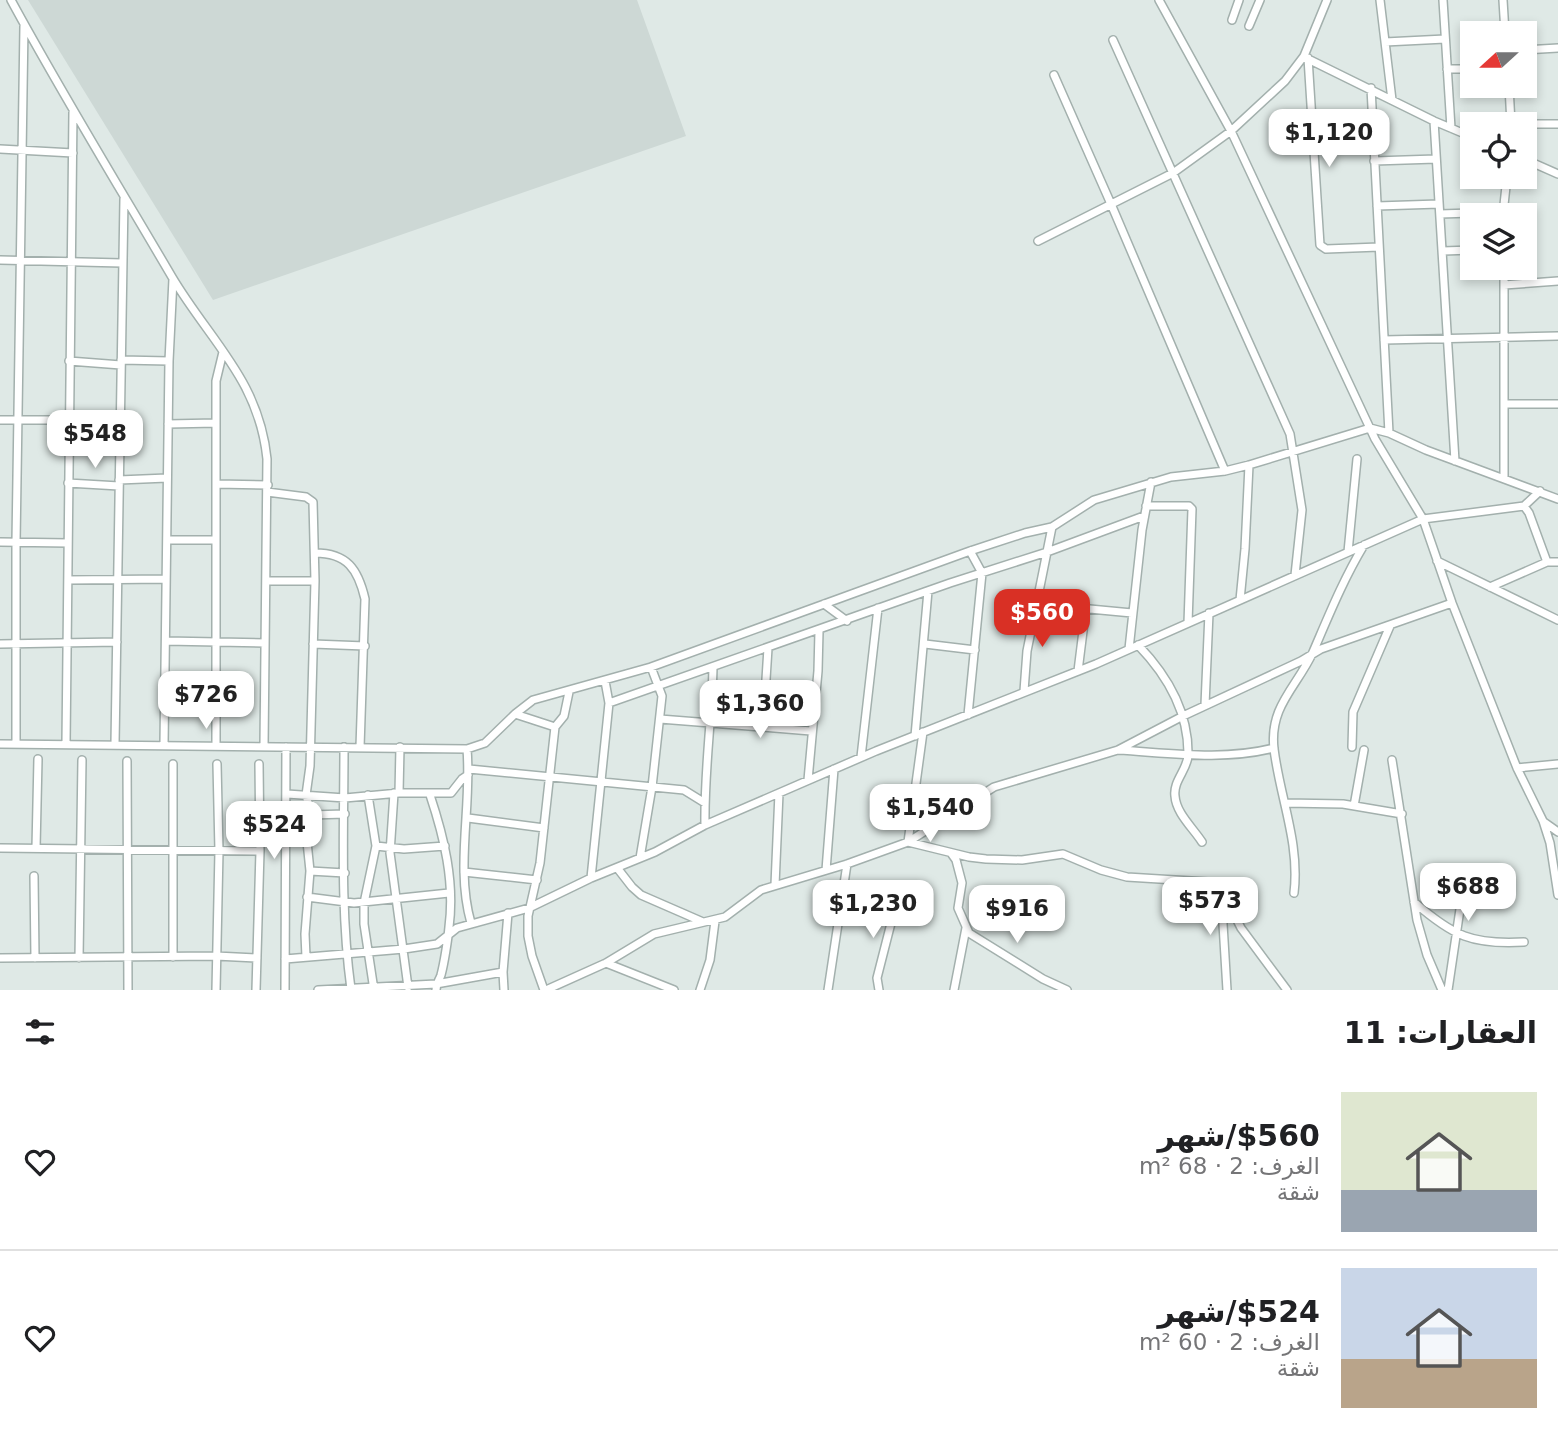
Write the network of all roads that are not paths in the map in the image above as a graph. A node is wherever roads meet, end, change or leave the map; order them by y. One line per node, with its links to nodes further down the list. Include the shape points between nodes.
1 (11, 0): 11 (street)
2 (1159, 0): 29 (street)
3 (1239, 0): 9 (street)
4 (1260, 0): 12 (street)
5 (1326, 0): 18 (street)
6 (1380, 0): 15 (street)
7 (1443, 0): 13 (street)
8 (1503, 0): 10 (street)
9 (1232, 20)
10 (1504, 21)
11 (24, 26): 24 (street); 32 (street)
12 (1249, 26)
13 (1445, 39): 15 (street); 19 (street)
14 (1113, 40): 37 (street)
15 (1385, 42): 23 (street)
16 (1558, 48): 17 (street)
17 (1537, 49)
18 (1306, 57): 22 (street); 29 (street); 46 (street, via 1320,245 1326,249)
19 (1447, 69): 20 (street); 28 (street)
20 (1460, 69)
21 (1054, 75): 40 (street)
22 (1371, 88): 23 (street); 35 (street)
23 (1392, 100): 25 (street)
24 (73, 111): 33 (street); 39 (street)
25 (1434, 121): 28 (street); 34 (street)
26 (1537, 124): 27 (street)
27 (1558, 124)
28 (1451, 128): 30 (street)
29 (1231, 131): 37 (street); 72 (street)
30 (1460, 132)
31 (0, 149): 32 (street)
32 (21, 149): 33 (street); 50 (street)
33 (73, 153): 51 (street)
34 (1436, 159): 35 (street); 41 (street)
35 (1374, 162): 42 (street)
36 (1537, 165): 38 (street)
37 (1173, 173): 40 (street); 74 (street)
38 (1558, 174)
39 (124, 199): 52 (street); 53 (street)
40 (1111, 204): 45 (street); 78 (street)
41 (1440, 204): 42 (street); 43 (street)
42 (1377, 206): 46 (street)
43 (1440, 214): 44 (street); 48 (street)
44 (1460, 214)
45 (1038, 241)
46 (1379, 247): 60 (street)
47 (1460, 250): 48 (street)
48 (1443, 251): 59 (street)
49 (0, 260): 50 (street)
50 (21, 260): 51 (street); 68 (street)
51 (70, 263): 52 (street); 62 (street)
52 (122, 263): 64 (street)
53 (173, 278): 61 (street); 63 (street)
54 (1504, 280): 56 (street)
55 (1558, 281): 56 (street)
56 (1504, 285): 58 (street)
57 (1558, 336): 58 (street)
58 (1504, 339): 59 (street); 65 (street)
59 (1446, 340): 60 (street); 76 (street)
60 (1384, 341): 73 (street)
61 (223, 352): 70 (street, via 216,373); 85 (street, via 253,400 265,439)
62 (69, 361): 64 (street); 69 (street)
63 (169, 361): 64 (street); 71 (street)
64 (121, 363): 83 (street)
65 (1505, 404): 66 (street); 80 (street)
66 (1558, 404)
67 (0, 420): 68 (street)
68 (18, 420): 69 (street); 96 (street)
69 (69, 421): 81 (street)
70 (216, 423): 71 (street); 84 (street)
71 (168, 424): 79 (street)
72 (1370, 428): 73 (street); 74 (street); 91 (street)
73 (1389, 433): 76 (street)
74 (1294, 451): 77 (street); 107 (street, via 1302,509)
75 (1357, 459): 101 (street)
76 (1455, 461): 80 (street)
77 (1249, 465): 78 (street); 115 (street)
78 (1225, 471): 82 (street)
79 (167, 478): 83 (street); 93 (street)
80 (1504, 478): 86 (street)
81 (68, 482): 83 (street); 97 (street)
82 (1151, 482): 88 (street); 92 (street, via 1094,500)
83 (119, 483): 110 (street)
84 (216, 484): 85 (street); 94 (street)
85 (267, 489): 102 (street, via 313,502); 111 (street)
86 (1540, 491): 87 (street); 89 (street)
87 (1558, 499)
88 (1146, 506): 90 (street); 125 (street, via 1192,509)
89 (1524, 506): 91 (street); 104 (street)
90 (1144, 516): 100 (street); 121 (street)
91 (1423, 519): 98 (street); 103 (street)
92 (1052, 527): 99 (street); 100 (street)
93 (167, 540): 94 (street); 108 (street)
94 (216, 540): 131 (street)
95 (0, 542): 96 (street)
96 (16, 542): 97 (street); 130 (street)
97 (68, 543): 109 (street)
98 (1365, 545): 101 (street); 142 (street, via 1335,598)
99 (970, 551): 106 (street); 117 (street)
100 (1047, 552): 106 (street); 118 (street)
101 (1348, 552): 107 (street)
102 (315, 554): 112 (street); 138 (street, via 335,554 358,576 365,599)
103 (1437, 561): 113 (street); 116 (street)
104 (1547, 562): 105 (street); 113 (street)
105 (1558, 562)
106 (982, 573): 114 (street); 141 (street)
107 (1295, 575): 115 (street)
108 (166, 579): 110 (street); 128 (street)
109 (68, 580): 110 (street); 134 (street)
110 (118, 580): 129 (street)
111 (266, 580): 112 (street); 132 (street)
112 (315, 581): 135 (street)
113 (1490, 587): 123 (street)
114 (928, 591): 120 (street); 136 (street)
115 (1240, 600): 122 (street)
116 (1452, 603): 126 (street); 188 (street)
117 (824, 604): 124 (street); 143 (street)
118 (1037, 604): 119 (street); 148 (street)
119 (1086, 607): 121 (street); 145 (street)
120 (878, 608): 124 (street); 178 (street)
121 (1132, 613): 140 (street)
122 (1209, 613): 125 (street); 151 (street)
123 (1558, 620)
124 (847, 621): 127 (street)
125 (1188, 623): 137 (street)
126 (1390, 626): 142 (street); 173 (street, via 1353,712)
127 (818, 631): 139 (street); 159 (street)
128 (166, 641): 131 (street); 165 (street)
129 (117, 642): 134 (street); 164 (street)
130 (15, 643): 133 (street); 134 (street); 161 (street)
131 (215, 643): 132 (street); 166 (street)
132 (265, 643): 167 (street)
133 (0, 644)
134 (66, 644): 162 (street)
135 (313, 644): 138 (street); 169 (street)
136 (925, 644): 141 (street); 160 (street)
137 (1139, 645): 140 (street); 154 (street, via 1163,673)
138 (365, 646): 171 (street)
139 (768, 648): 144 (street); 157 (street)
140 (1129, 649): 145 (street)
141 (975, 650): 153 (street)
142 (1311, 655): 151 (street); 174 (street, via 1280,704)
143 (651, 667): 146 (street); 147 (street)
144 (713, 667): 147 (street); 156 (street)
145 (1078, 671): 148 (street)
146 (605, 681): 149 (street); 150 (street)
147 (660, 687): 150 (street); 155 (street)
148 (1024, 691): 153 (street)
149 (569, 692): 152 (street, via 533,700); 158 (street, via 564,716)
150 (609, 703): 193 (street)
151 (1205, 705): 154 (street)
152 (515, 713): 158 (street); 175 (street, via 485,743)
153 (968, 715): 160 (street)
154 (1182, 716): 176 (street); 179 (street)
155 (660, 719): 156 (street); 194 (street)
156 (712, 722): 157 (street); 202 (street)
157 (763, 726): 159 (street)
158 (555, 727): 191 (street)
159 (811, 730): 192 (street)
160 (919, 734): 178 (street); 213 (street)
161 (16, 743): 162 (street); 163 (street)
162 (65, 743): 164 (street)
163 (0, 744)
164 (115, 744): 165 (street)
165 (164, 745): 166 (street)
166 (215, 745): 167 (street)
167 (264, 747): 168 (street)
168 (286, 747): 169 (street); 197 (street)
169 (310, 747): 170 (street); 199 (street)
170 (344, 747): 171 (street); 201 (street)
171 (360, 747): 172 (street)
172 (400, 747): 175 (street); 195 (street)
173 (1352, 747)
174 (1274, 748): 179 (street, via 1234,756); 203 (street)
175 (467, 749): 190 (street)
176 (1118, 750): 179 (street); 213 (street, via 994,787)
177 (1364, 750): 204 (street)
178 (861, 757): 189 (street)
179 (1188, 757): 214 (street, via 1174,795)
180 (38, 759): 218 (street)
181 (82, 760): 220 (street)
182 (1392, 760): 206 (street)
183 (127, 761): 222 (street)
184 (173, 764): 221 (street)
185 (217, 764): 223 (street)
186 (259, 764): 224 (street)
187 (1558, 764): 188 (street)
188 (1517, 768): 209 (street)
189 (834, 769): 192 (street); 229 (street)
190 (469, 772): 191 (street); 198 (street, via 451,793); 208 (street)
191 (550, 777): 193 (street); 211 (street)
192 (808, 780): 196 (street)
193 (602, 782): 194 (street); 235 (street)
194 (652, 786): 202 (street, via 684,790); 226 (street)
195 (396, 793): 198 (street); 200 (street); 219 (street)
196 (779, 793): 210 (street); 237 (street)
197 (287, 794): 199 (street); 268 (street)
198 (430, 794): 216 (street)
199 (306, 795): 201 (street); 207 (street)
200 (368, 795): 201 (street); 215 (street)
201 (345, 798): 205 (street)
202 (705, 803): 210 (street)
203 (1286, 803): 204 (street); 239 (street, via 1296,865)
204 (1354, 806): 206 (street)
205 (345, 814): 207 (street); 233 (street)
206 (1402, 814): 247 (street)
207 (311, 815): 231 (street, via 306,832)
208 (468, 818): 211 (street); 232 (street)
209 (1543, 821): 212 (street); 241 (street)
210 (705, 825): 226 (street)
211 (544, 828): 236 (street)
212 (1558, 832)
213 (908, 842): 225 (street); 227 (street)
214 (1202, 842)
215 (376, 846): 219 (street); 246 (street)
216 (445, 846): 219 (street); 240 (street)
217 (0, 848): 218 (street)
218 (36, 848): 220 (street)
219 (390, 848): 244 (street)
220 (80, 849): 222 (street); 265 (street)
221 (173, 850): 222 (street); 223 (street); 261 (street)
222 (127, 851): 267 (street)
223 (219, 851): 224 (street); 260 (street)
224 (260, 851): 266 (street)
225 (950, 852): 242 (street, via 1022,860 1063,854 1127,877 1224,883); 253 (street, via 960,871 958,908)
226 (640, 859): 228 (street)
227 (847, 864): 229 (street); 284 (street)
228 (618, 869): 235 (street); 252 (street, via 641,895)
229 (826, 870): 237 (street)
230 (1471, 870): 254 (street, via 1463,889)
231 (310, 871): 233 (street); 243 (street)
232 (464, 872): 236 (street); 251 (street)
233 (345, 873): 245 (street)
234 (34, 876): 264 (street)
235 (591, 878): 248 (street)
236 (537, 880): 248 (street)
237 (775, 886): 250 (street, via 751,895 736,911)
238 (900, 888): 285 (street, via 877,978)
239 (1294, 892)
240 (449, 893): 244 (street); 255 (street)
241 (1558, 895)
242 (1225, 896): 288 (street); 289 (street, via 1241,928)
243 (307, 897): 245 (street); 262 (street)
244 (396, 899): 246 (street); 257 (street)
245 (345, 902): 246 (street); 259 (street)
246 (364, 902): 258 (street)
247 (1414, 902): 254 (street); 290 (street)
248 (529, 908): 249 (street); 281 (street, via 528,936)
249 (508, 913): 251 (street); 270 (street)
250 (715, 921): 252 (street); 283 (street)
251 (471, 923): 255 (street)
252 (703, 923): 269 (street, via 654,934)
253 (966, 928): 286 (street); 287 (street)
254 (1458, 935): 256 (street, via 1482,942); 291 (street)
255 (446, 938): 257 (street, via 438,944); 272 (street)
256 (1524, 942)
257 (404, 949): 258 (street); 271 (street)
258 (369, 952): 259 (street); 274 (street)
259 (347, 954): 262 (street); 273 (street)
260 (216, 956): 261 (street); 266 (street); 276 (street)
261 (173, 957): 267 (street)
262 (306, 957): 268 (street)
263 (0, 958): 264 (street)
264 (35, 958): 265 (street)
265 (79, 958): 267 (street)
266 (257, 958): 277 (street)
267 (128, 959): 275 (street)
268 (285, 959): 278 (street)
269 (606, 963): 281 (street); 282 (street)
270 (503, 972): 272 (street); 280 (street)
271 (408, 987): 272 (street); 274 (street)
272 (436, 987)
273 (352, 989): 274 (street); 279 (street)
274 (374, 989)
275 (128, 990)
276 (216, 990)
277 (257, 990)
278 (285, 990)
279 (318, 990)
280 (504, 990)
281 (545, 990)
282 (674, 990)
283 (700, 990)
284 (828, 990)
285 (878, 990)
286 (954, 990)
287 (1067, 990)
288 (1227, 990)
289 (1287, 990)
290 (1441, 990)
291 (1448, 990)

